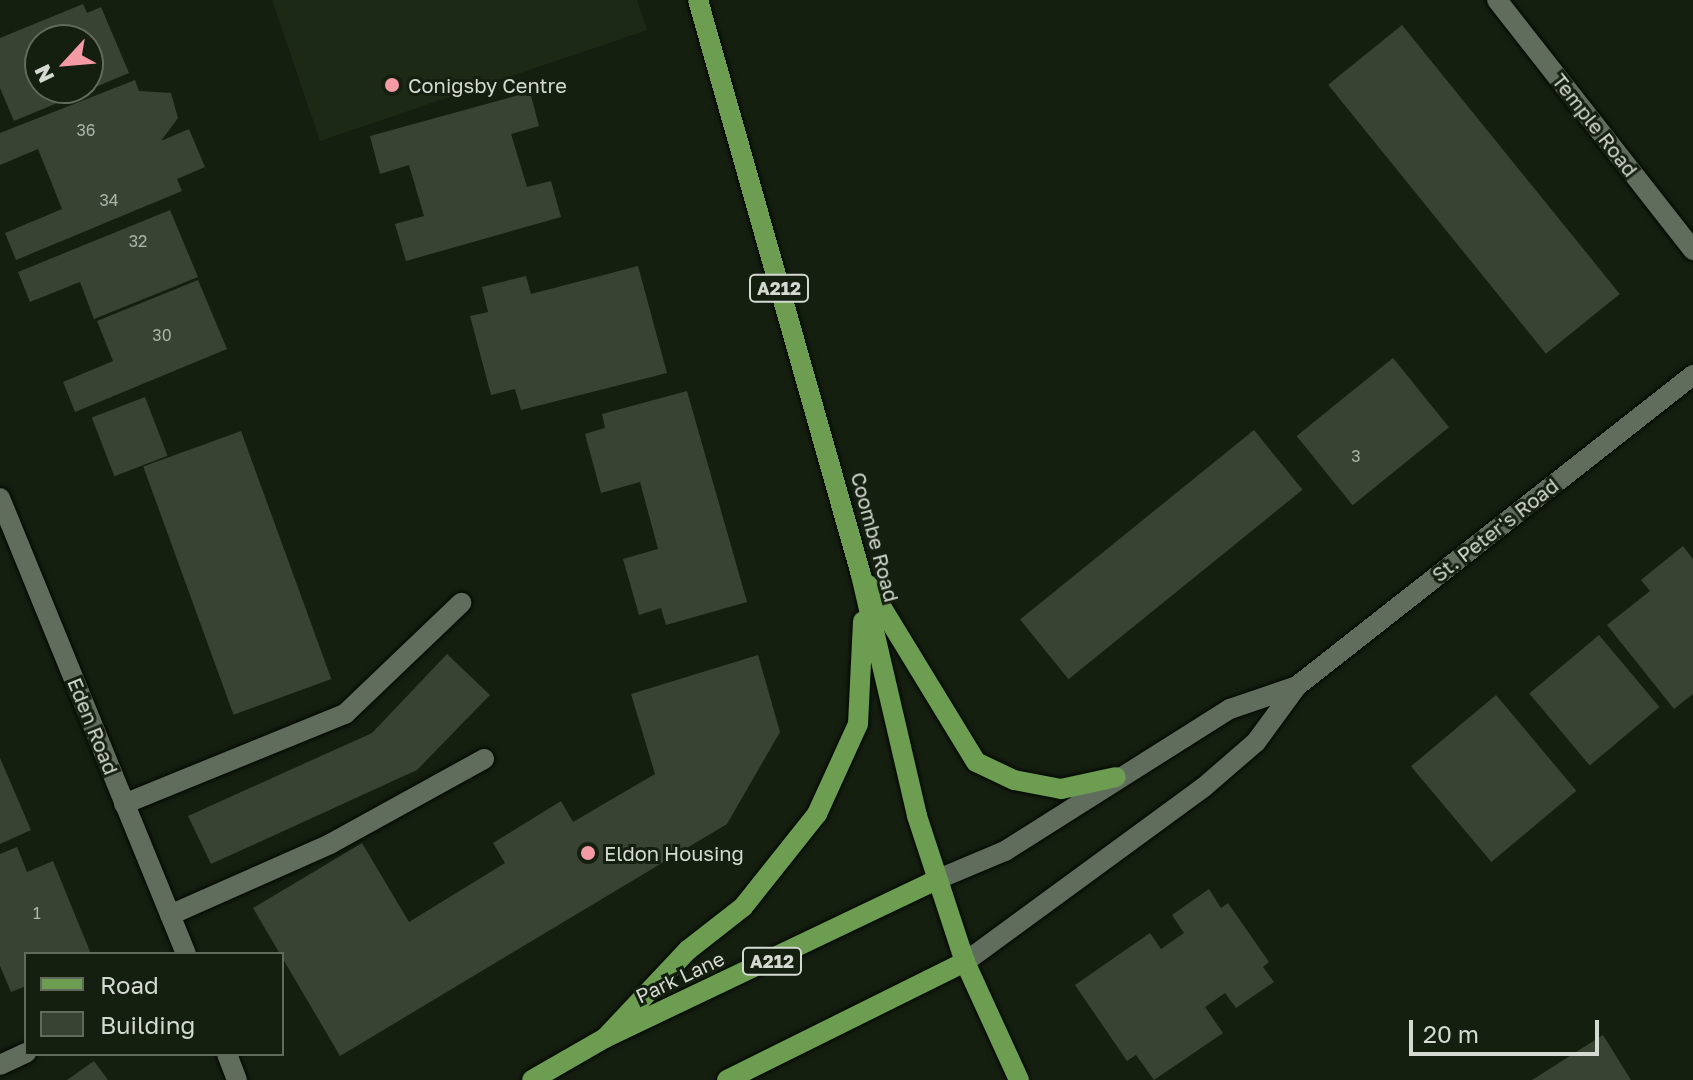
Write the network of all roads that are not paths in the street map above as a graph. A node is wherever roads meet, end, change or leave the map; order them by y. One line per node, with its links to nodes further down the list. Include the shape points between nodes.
1 (698, 0): 6 (main road, Coombe Road / A212)
2 (1497, 0): 3 (main road, Temple Road)
3 (1693, 250)
4 (1693, 375): 8 (main road, St. Peter's Road)
5 (0, 498): 11 (main road, Eden Road)
6 (861, 575): 10 (main road, via 976,762 1053,788); 12 (main road, Coombe Road / A212); 16 (main road, via 858,724 834,784 781,866)
7 (461, 603): 11 (main road, via 345,714)
8 (1297, 686): 10 (main road, St. Peter's Road, via 1230,709); 15 (main road, St. Peter's Road, via 1256,742 1204,787)
9 (484, 759): 13 (main road, via 330,844)
10 (1116, 777): 12 (main road, St. Peter's Road, via 1005,851)
11 (124, 804): 13 (main road, Eden Road)
12 (936, 880): 15 (main road, Coombe Road / A212); 16 (main road, Park Lane / A212)
13 (170, 915): 14 (main road, Eden Road)
14 (185, 952)
15 (965, 962): 22 (main road); 23 (main road, Coombe Road / A212)
16 (605, 1038): 21 (main road, Park Lane / A212)
17 (24, 1054): 19 (main road)
18 (228, 1056): 20 (main road)
19 (0, 1065)
20 (237, 1080)
21 (532, 1080)
22 (727, 1080)
23 (1019, 1080)

